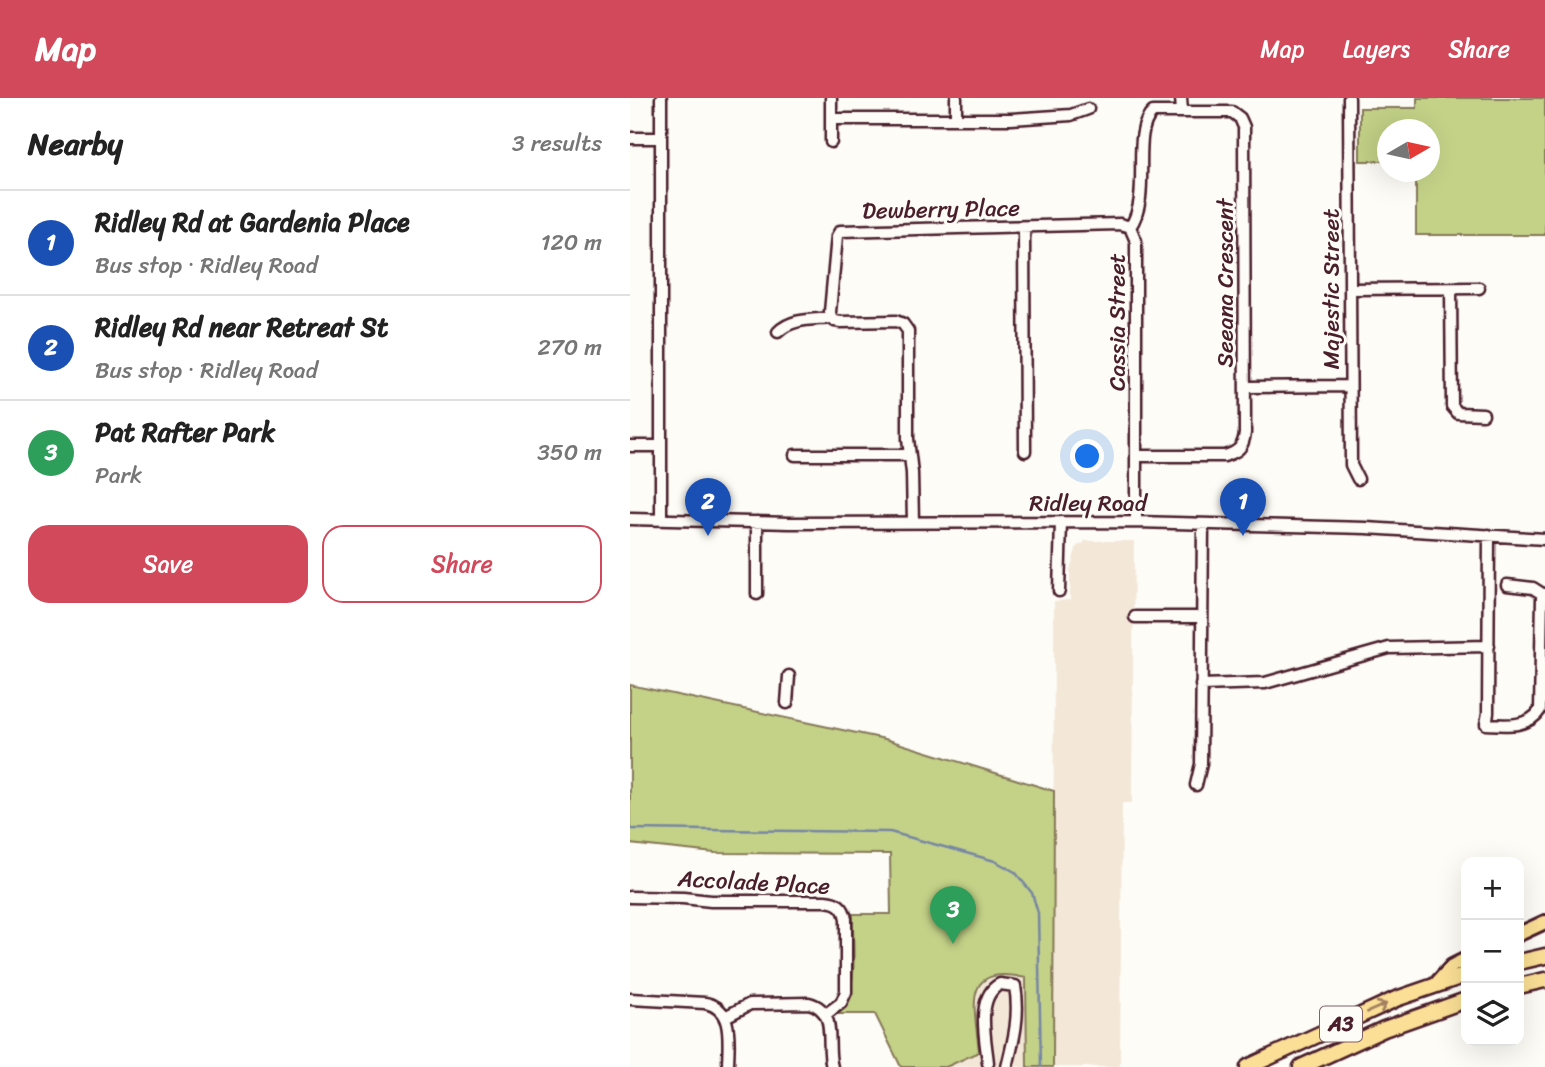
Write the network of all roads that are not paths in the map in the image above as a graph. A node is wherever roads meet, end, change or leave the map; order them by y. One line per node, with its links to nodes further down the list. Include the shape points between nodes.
1 (661, 98): 12 (street)
2 (831, 98): 9 (street)
3 (956, 98): 8 (street)
4 (1181, 98): 7 (street)
5 (1349, 98): 17 (street, Majestic Street)
6 (1088, 109): 8 (street, via 1071,115)
7 (1182, 111): 10 (street, Seeana Crescent, via 1153,112); 22 (street, Seeana Crescent, via 1232,112 1244,127)
8 (956, 119): 9 (street)
9 (831, 120): 13 (street)
10 (1143, 125): 15 (street, Cassia Street, via 1141,199)
11 (630, 138): 12 (street)
12 (661, 138): 25 (street)
13 (831, 142)
14 (1024, 227): 15 (street, Dewberry Place); 19 (street, Dewberry Place, via 840,231); 26 (street)
15 (1130, 227): 29 (street, Cassia Street, via 1136,241)
16 (1479, 288): 18 (street)
17 (1350, 289): 18 (street); 21 (street, Majestic Street)
18 (1451, 289): 23 (street, via 1452,406 1458,413)
19 (831, 318): 20 (street, via 794,321); 28 (street, via 841,322 896,321 908,331)
20 (778, 332)
21 (1350, 386): 22 (street); 30 (street, Majestic Street, via 1350,465)
22 (1245, 387): 29 (street, Seeana Crescent, via 1245,433 1243,446 1236,452 1224,456)
23 (1483, 414)
24 (630, 446): 25 (street)
25 (662, 446): 32 (street)
26 (1025, 450)
27 (795, 455): 28 (street)
28 (909, 455): 34 (street)
29 (1137, 456): 36 (street, Cassia Street)
30 (1358, 479)
31 (630, 519): 32 (street, Ridley Road)
32 (661, 519): 33 (street, Ridley Road)
33 (757, 522): 34 (street, Ridley Road); 42 (street)
34 (913, 522): 35 (street, Ridley Road)
35 (1061, 522): 36 (street, Ridley Road); 41 (street)
36 (1136, 522): 37 (street, Ridley Road)
37 (1203, 524): 38 (street, Ridley Road); 45 (street)
38 (1489, 535): 39 (street, Ridley Road); 46 (street)
39 (1545, 539)
40 (1507, 585): 43 (street, via 1524,585)
41 (1059, 591)
42 (757, 594)
43 (1545, 594): 46 (street, via 1540,710 1531,720 1486,724)
44 (1135, 617): 45 (street)
45 (1201, 617): 48 (street)
46 (1489, 646): 48 (street, via 1389,648 1265,683)
47 (789, 676): 49 (street)
48 (1201, 685): 50 (street)
49 (787, 703)
50 (1196, 785)
51 (630, 897): 63 (street, Accolade Place, via 839,904 846,919 846,992 841,1003)
52 (1545, 922): 53 (main road)
53 (1524, 932)
54 (1545, 956): 55 (highway)
55 (1524, 960)
56 (1461, 961): 59 (main road)
57 (1461, 977): 59 (highway)
58 (1545, 980): 60 (highway)
59 (1434, 985): 69 (highway, A3, one-way to 59)
60 (1524, 985)
61 (630, 999): 64 (street, via 710,1004)
62 (1461, 1002): 70 (highway, A3, via 1384,1029)
63 (826, 1014): 64 (street, via 809,1003 758,1004 743,1006); 67 (street)
64 (725, 1017): 66 (street)
65 (988, 1063): 68 (street, via 986,1002 995,986 1015,986 1016,1030)
66 (728, 1067)
67 (832, 1067)
68 (1007, 1067)
69 (1248, 1067)
70 (1301, 1067)

